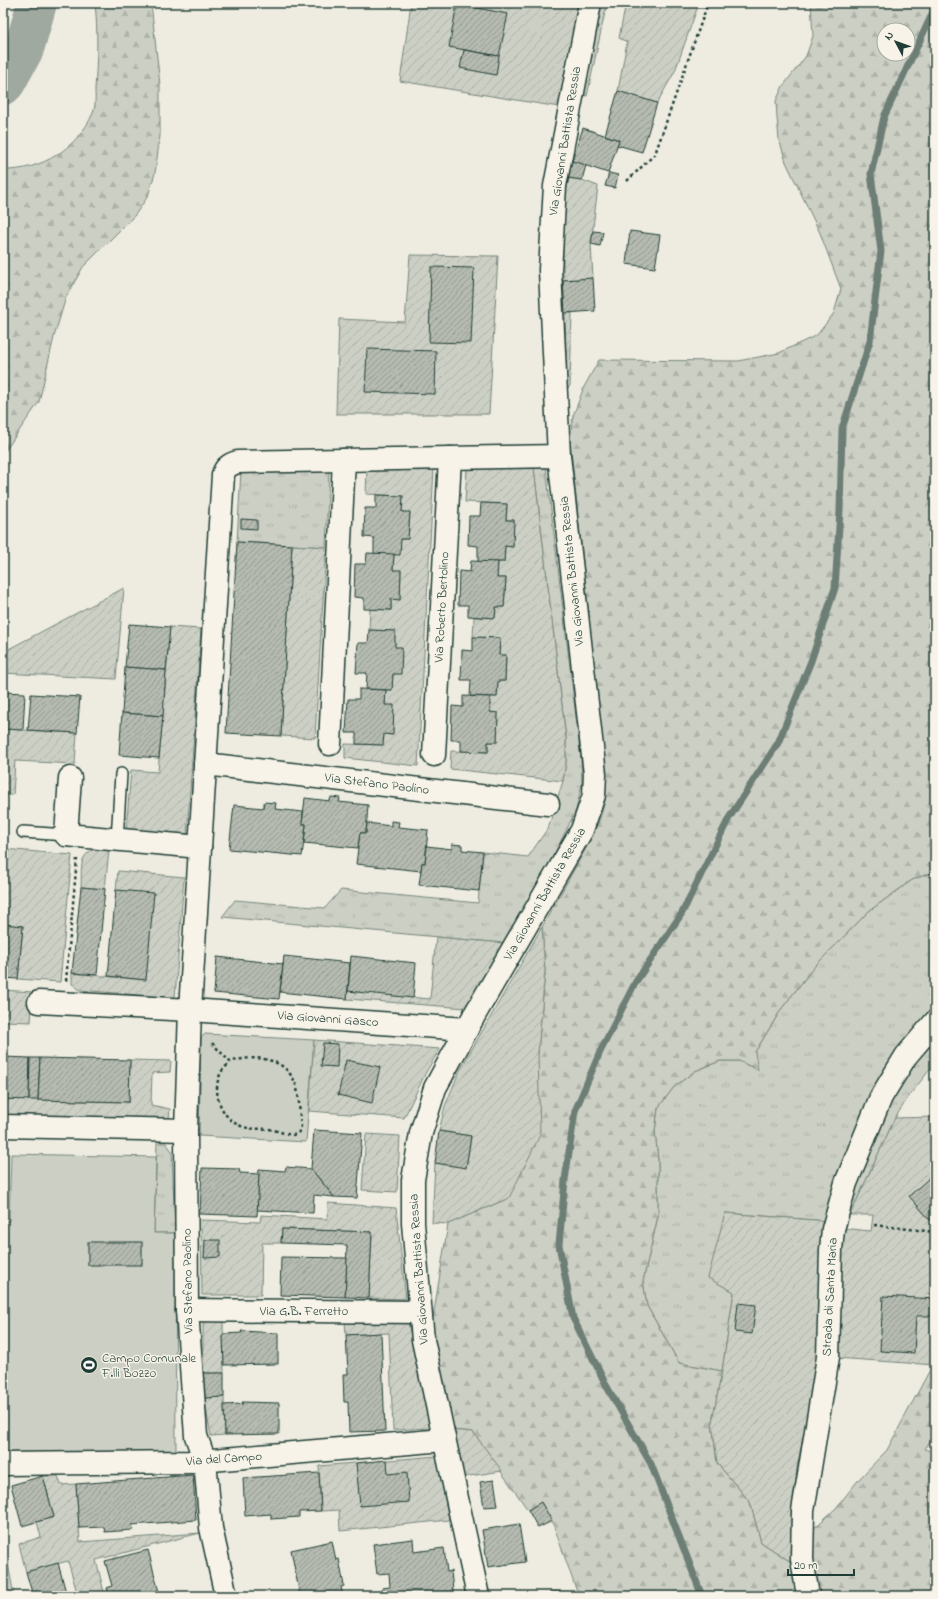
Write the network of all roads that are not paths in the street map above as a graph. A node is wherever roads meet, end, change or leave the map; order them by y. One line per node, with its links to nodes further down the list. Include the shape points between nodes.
1 (590, 3): 2 (street, Via Giovanni Battista Ressia, via 552,208 550,270)
2 (559, 456): 3 (street); 18 (street, Via Giovanni Battista Ressia, via 595,774 594,795 587,818 569,855)
3 (450, 458): 4 (street); 6 (street, Via Roberto Bertolino)
4 (344, 460): 5 (street); 7 (street, Via Stefano Paolino, via 238,462 224,470)
5 (330, 744)
6 (434, 755)
7 (206, 764): 10 (street, Via Stefano Paolino); 14 (street, Via Stefano Paolino)
8 (121, 774): 13 (lane)
9 (70, 778): 12 (street)
10 (548, 804)
11 (23, 832): 12 (lane)
12 (66, 835): 13 (street)
13 (116, 840): 14 (street)
14 (200, 847): 16 (street, Via Stefano Paolino)
15 (39, 1002): 16 (street)
16 (190, 1010): 18 (street, Via Giovanni Gasco); 20 (street, Via Stefano Paolino)
17 (935, 1022): 28 (street, Strada di Santa Maria, via 906,1056 881,1097 846,1183 834,1228 830,1265 828,1357 803,1511 802,1559)
18 (466, 1029): 22 (street, Via Giovanni Battista Ressia, via 435,1088 426,1113 417,1154 412,1199)
19 (3, 1126): 20 (street)
20 (186, 1130): 21 (street, Via Stefano Paolino)
21 (187, 1310): 22 (street, Via G.B. Ferretto); 24 (street, Via Stefano Paolino, via 196,1436)
22 (420, 1312): 23 (street, Via Giovanni Battista Ressia, via 427,1361)
23 (444, 1440): 24 (street, Via del Campo); 27 (street, Via Giovanni Battista Ressia)
24 (205, 1461): 25 (street, Via del Campo); 26 (street, Via Stefano Paolino, via 211,1528)
25 (3, 1464)
26 (226, 1596)
27 (478, 1596)
28 (808, 1596)

